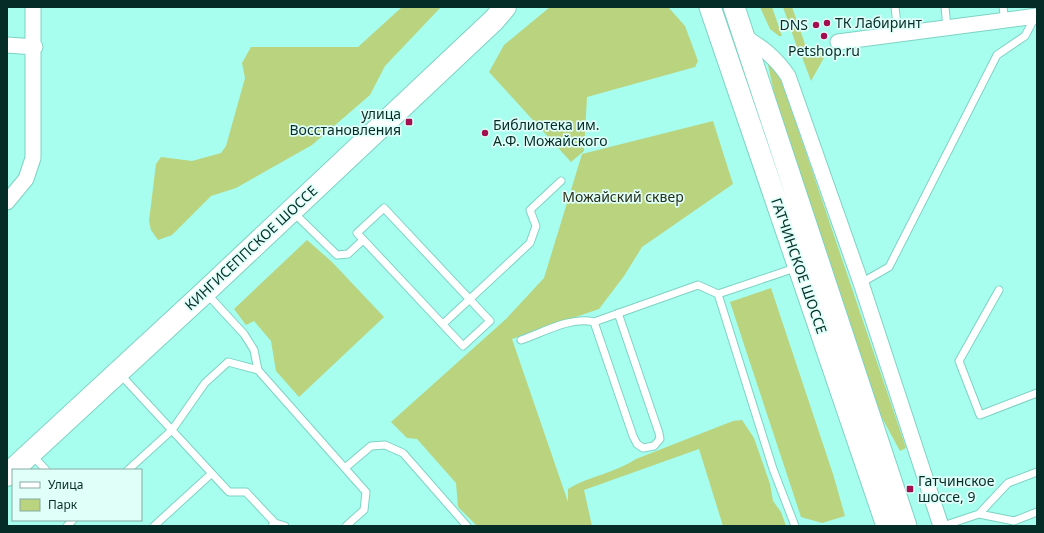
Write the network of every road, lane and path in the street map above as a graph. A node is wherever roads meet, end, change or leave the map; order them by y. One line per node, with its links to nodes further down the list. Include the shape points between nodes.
1 (33, 7): 15 (street)
2 (513, 7): 7 (main road, КИНГИСЕППСКОЕ ШОССЕ)
3 (710, 7): 20 (main road, ГАТЧИНСКОЕ ШОССЕ)
4 (734, 7): 12 (main road, ГАТЧИНСКОЕ ШОССЕ)
5 (895, 7): 11 (lane)
6 (945, 7): 10 (lane)
7 (499, 13): 18 (main road, КИНГИСЕППСКОЕ ШОССЕ)
8 (1004, 14): 9 (street); 10 (street)
9 (1036, 17): 21 (lane, via 1025,36 998,55 889,267)
10 (947, 28): 11 (street)
11 (898, 34): 13 (street)
12 (744, 36): 21 (street, via 764,48 778,61 788,76); 50 (main road, ГАТЧИНСКОЕ ШОССЕ)
13 (838, 42)
14 (7, 45): 15 (street)
15 (35, 47): 17 (street, via 33,158 26,179)
16 (561, 181): 25 (lane, via 530,210 536,226 530,243)
17 (7, 202)
18 (292, 211): 19 (lane, via 337,255 348,254); 23 (main road, КИНГИСЕППСКОЕ ШОССЕ)
19 (363, 240): 25 (lane, via 357,233 384,208); 28 (lane)
20 (800, 266): 24 (lane); 49 (main road, ГАТЧИНСКОЕ ШОССЕ)
21 (861, 282): 51 (street)
22 (999, 290): 32 (lane, via 959,361 980,415)
23 (205, 292): 30 (lane, via 244,334 254,350); 31 (main road, КИНГИСЕППСКОЕ ШОССЕ)
24 (718, 294): 26 (lane, via 698,285); 48 (lane, via 773,469)
25 (470, 299): 28 (lane); 28 (lane, via 490,320 463,346)
26 (618, 313): 27 (lane); 27 (lane, via 659,433 660,439 654,446 643,448 637,444 633,436)
27 (594, 322): 29 (lane, via 586,320 570,323)
28 (443, 324)
29 (521, 340)
30 (258, 370): 33 (lane, via 228,362 205,382); 35 (lane)
31 (118, 372): 33 (lane); 34 (main road, КИНГИСЕППСКОЕ ШОССЕ)
32 (1037, 393)
33 (172, 430): 38 (lane); 40 (lane)
34 (31, 454): 36 (main road, КИНГИСЕППСКОЕ ШОССЕ); 37 (lane)
35 (345, 468): 46 (lane, via 366,492 364,510); 47 (lane, via 371,446 385,445 403,453)
36 (14, 469)
37 (45, 469)
38 (129, 469)
39 (1037, 472): 42 (lane, via 1008,483)
40 (211, 474): 43 (lane, via 229,492 246,492); 44 (lane)
41 (1037, 512): 42 (lane, via 1014,521)
42 (979, 514): 51 (lane)
43 (273, 525): 45 (lane)
44 (154, 526)
45 (285, 526)
46 (346, 526)
47 (466, 526)
48 (795, 526)
49 (887, 526)
50 (906, 526)
51 (942, 526)

